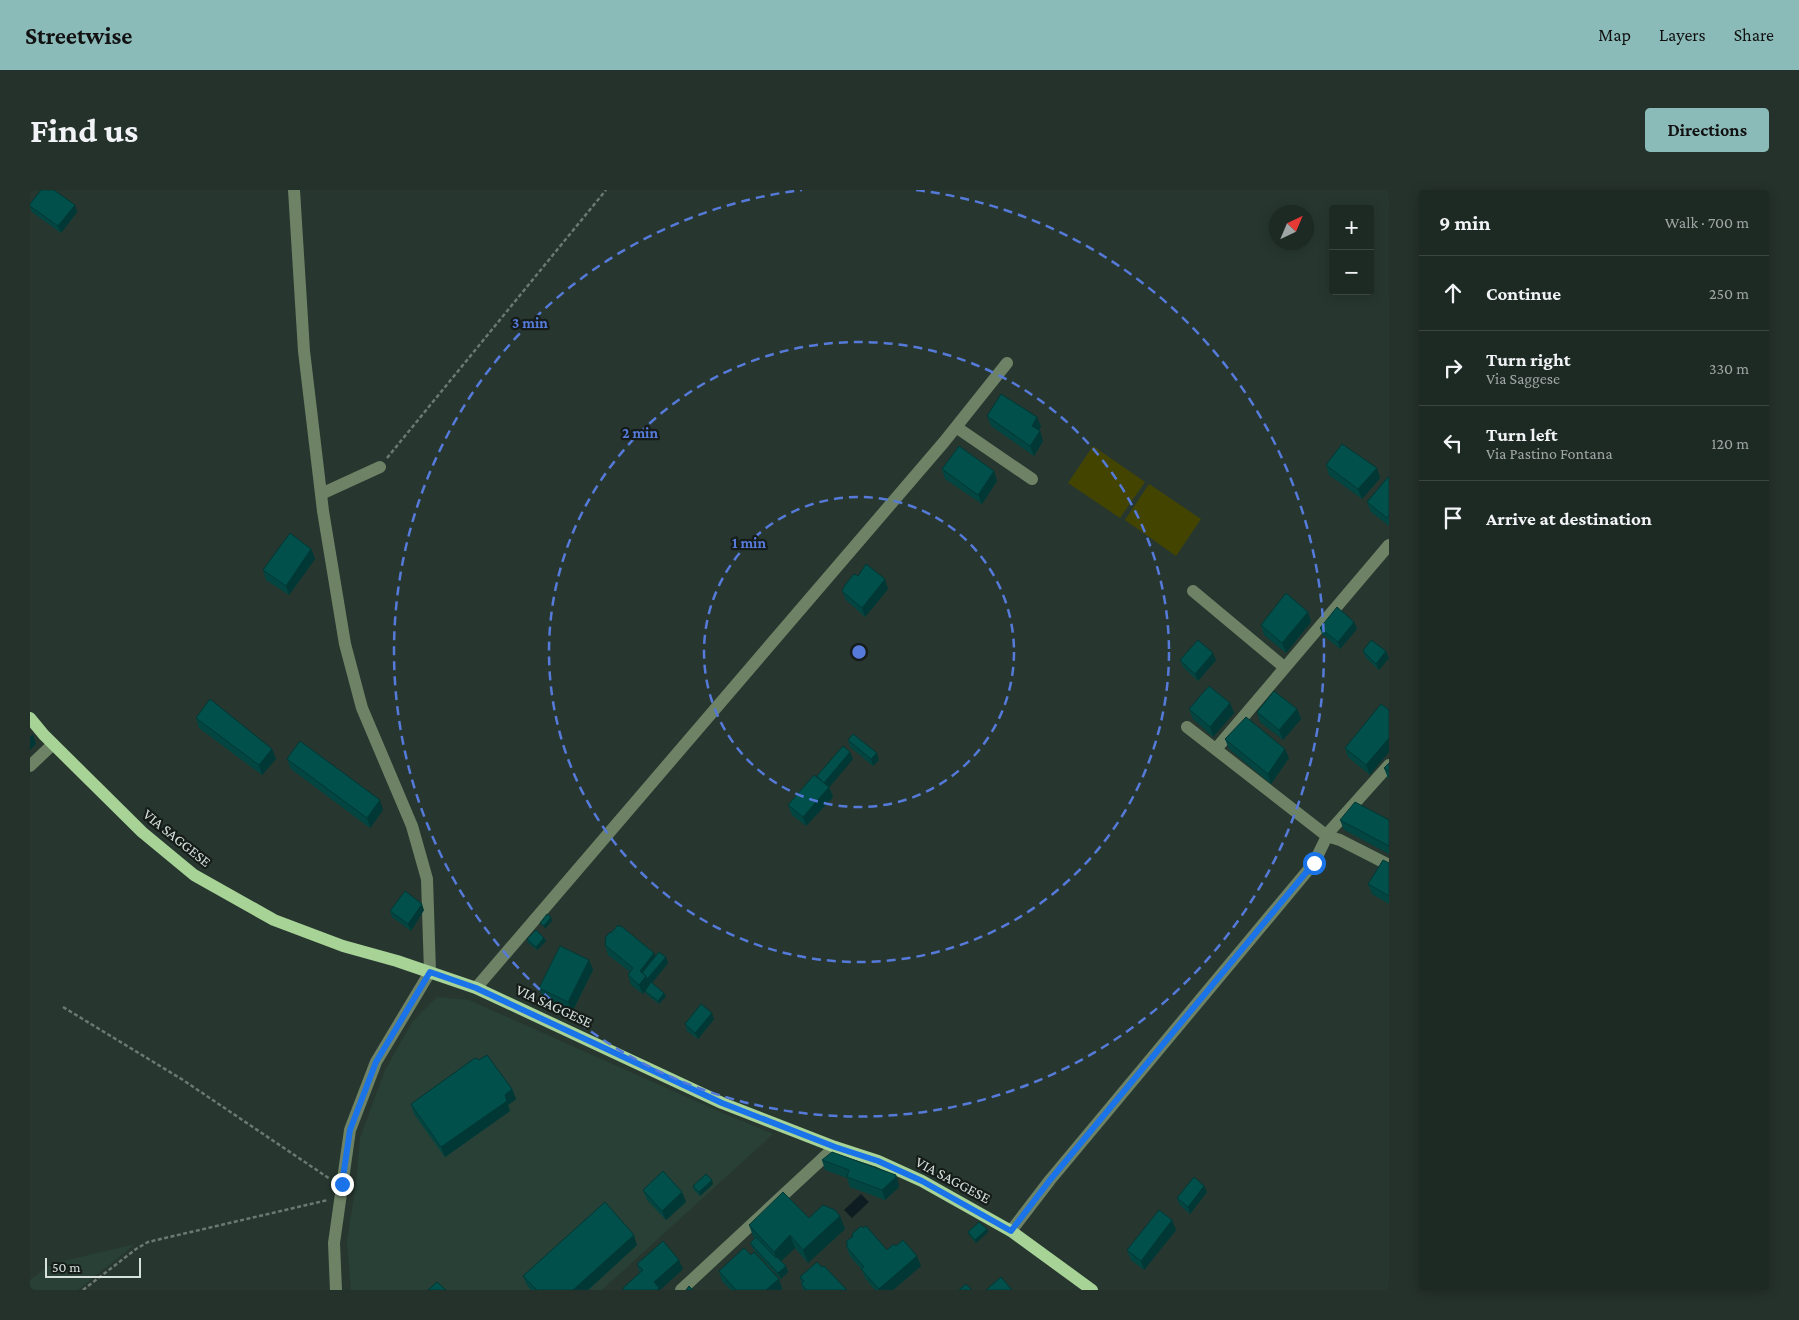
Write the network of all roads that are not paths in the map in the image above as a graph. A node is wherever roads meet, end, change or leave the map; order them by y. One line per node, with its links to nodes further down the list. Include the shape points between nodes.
1 (294, 190): 6 (street, via 304,350)
2 (1007, 363): 3 (street)
3 (956, 427): 5 (street); 19 (street)
4 (380, 467): 6 (street)
5 (1032, 479)
6 (321, 494): 18 (street, via 345,644 362,708 412,826 427,879)
7 (1389, 545): 9 (street)
8 (1193, 591): 9 (street)
9 (1284, 668): 13 (street)
10 (30, 718): 12 (main road, VIA SAGGESE)
11 (1187, 727): 13 (street)
12 (53, 744): 15 (street); 18 (main road, VIA SAGGESE, via 142,832 194,875 274,920 344,946)
13 (1216, 749): 16 (street)
14 (1389, 765): 16 (street)
15 (30, 766)
16 (1327, 836): 17 (street); 21 (street, via 1314,863)
17 (1389, 865)
18 (430, 972): 19 (main road, VIA SAGGESE); 22 (street, via 376,1062 350,1130 334,1243)
19 (476, 988): 20 (main road, VIA SAGGESE, via 722,1103)
20 (835, 1147): 21 (main road, VIA SAGGESE, via 878,1161 922,1181); 23 (street)
21 (1011, 1231): 24 (main road, VIA SAGGESE)
22 (336, 1290)
23 (681, 1290)
24 (1092, 1290)

